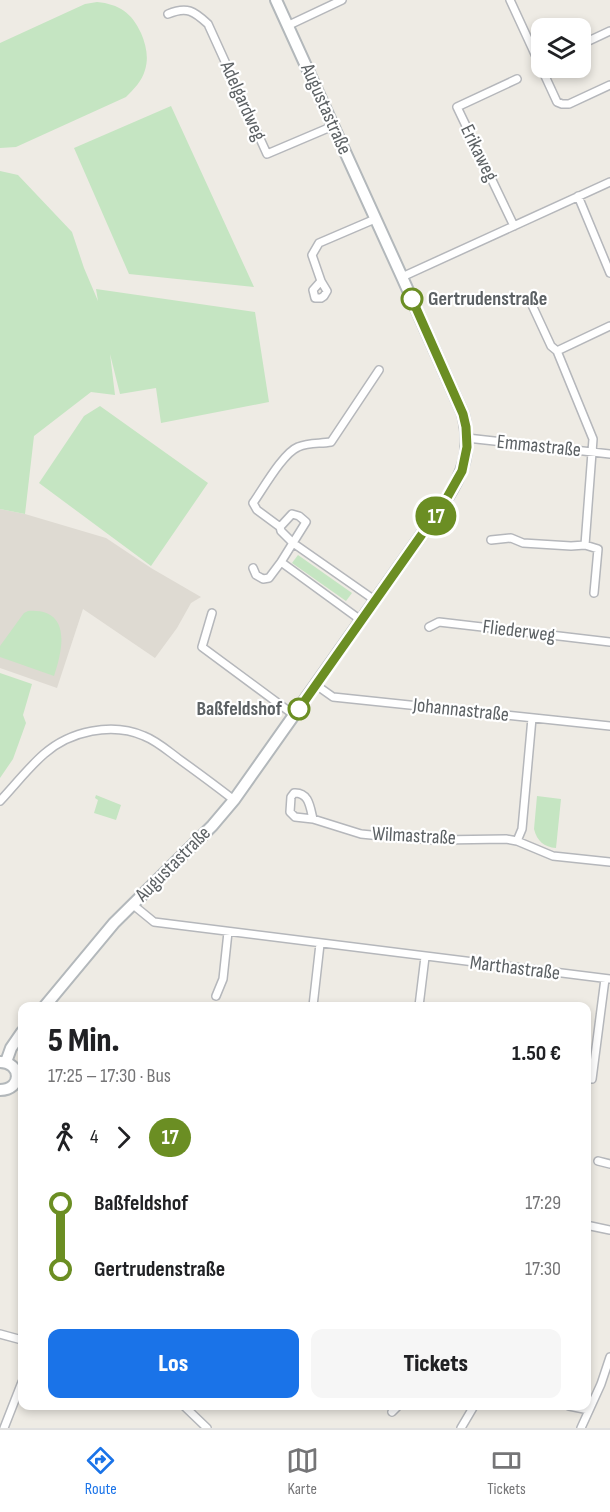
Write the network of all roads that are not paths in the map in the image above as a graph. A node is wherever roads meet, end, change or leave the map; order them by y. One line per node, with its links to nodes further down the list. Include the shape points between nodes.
1 (276, 0): 5 (main road, Augustastraße)
2 (342, 0): 5 (street)
3 (510, 0): 8 (street)
4 (168, 14): 12 (street, Adelgardweg, via 180,9 196,13 208,24 267,154)
5 (287, 26): 12 (main road, Augustastraße)
6 (610, 31): 7 (street)
7 (591, 40)
8 (531, 44)
9 (547, 78): 11 (street, via 557,102 562,104)
10 (517, 79): 16 (street, Erikaweg, via 457,107)
11 (610, 85)
12 (333, 126): 15 (main road, Augustastraße)
13 (610, 182): 14 (street)
14 (578, 196): 16 (street); 17 (street)
15 (375, 219): 18 (main road, Augustastraße); 19 (street, via 319,243 312,255)
16 (514, 226): 18 (street)
17 (610, 273)
18 (402, 277): 24 (main road, Augustastraße, via 463,414)
19 (321, 281)
20 (532, 305): 22 (street)
21 (610, 326): 22 (street)
22 (557, 351): 25 (street, via 593,439)
23 (379, 370): 27 (street, via 331,441 296,448 287,455 253,503)
24 (467, 438): 25 (street, Emmastraße); 34 (main road, Augustastraße, via 466,459 456,485)
25 (592, 451): 26 (street, Emmastraße); 30 (street)
26 (610, 454)
27 (280, 527): 29 (street); 29 (street, via 292,514 306,522)
28 (491, 540): 30 (street, via 512,538 523,543)
29 (292, 543): 31 (street); 34 (street)
30 (585, 545): 33 (street, via 598,549)
31 (281, 562): 32 (street, via 269,578 263,579); 36 (street)
32 (253, 568)
33 (594, 593)
34 (376, 601): 36 (main road, Augustastraße)
35 (212, 613): 40 (street, via 202,647)
36 (362, 621): 39 (main road, Augustastraße)
37 (429, 627): 38 (street, Fliederweg, via 440,622)
38 (610, 642)
39 (316, 685): 40 (main road, Augustastraße); 41 (street, Johannastraße, via 333,697)
40 (294, 715): 43 (main road, Augustastraße)
41 (532, 718): 42 (street, Johannastraße); 46 (street, via 522,829)
42 (610, 726)
43 (234, 800): 44 (street, via 144,735 110,729 81,734 57,744); 48 (main road, Augustastraße)
44 (0, 801)
45 (313, 819): 46 (street, Wilmastraße, via 361,834)
46 (517, 841): 47 (street, Wilmastraße, via 553,856)
47 (610, 862)
48 (132, 904): 49 (street, Marthastraße, via 154,922); 54 (main road, Augustastraße)
49 (228, 932): 50 (street, Marthastraße); 53 (street, via 223,980)
50 (320, 944): 51 (street, Marthastraße); 55 (street)
51 (425, 957): 52 (street, Marthastraße); 56 (street)
52 (607, 979): 60 (street, Marthastraße)
53 (216, 996)
54 (48, 1002)
55 (313, 1002)
56 (419, 1002)
57 (18, 1038): 58 (main road)
58 (3, 1062): 59 (main road, via 14,1067)
59 (18, 1079)
60 (592, 1079)
61 (18, 1083): 62 (main road)
62 (0, 1090)
63 (598, 1161): 64 (street)
64 (610, 1164)
65 (591, 1226): 66 (street)
66 (610, 1230)
67 (0, 1334): 68 (street)
68 (18, 1339)
69 (610, 1357): 71 (street)
70 (18, 1392): 75 (street)
71 (591, 1406)
72 (188, 1410): 76 (street)
73 (472, 1410): 77 (street)
74 (589, 1410): 78 (street)
75 (4, 1428)
76 (207, 1428)
77 (461, 1428)
78 (580, 1428)

